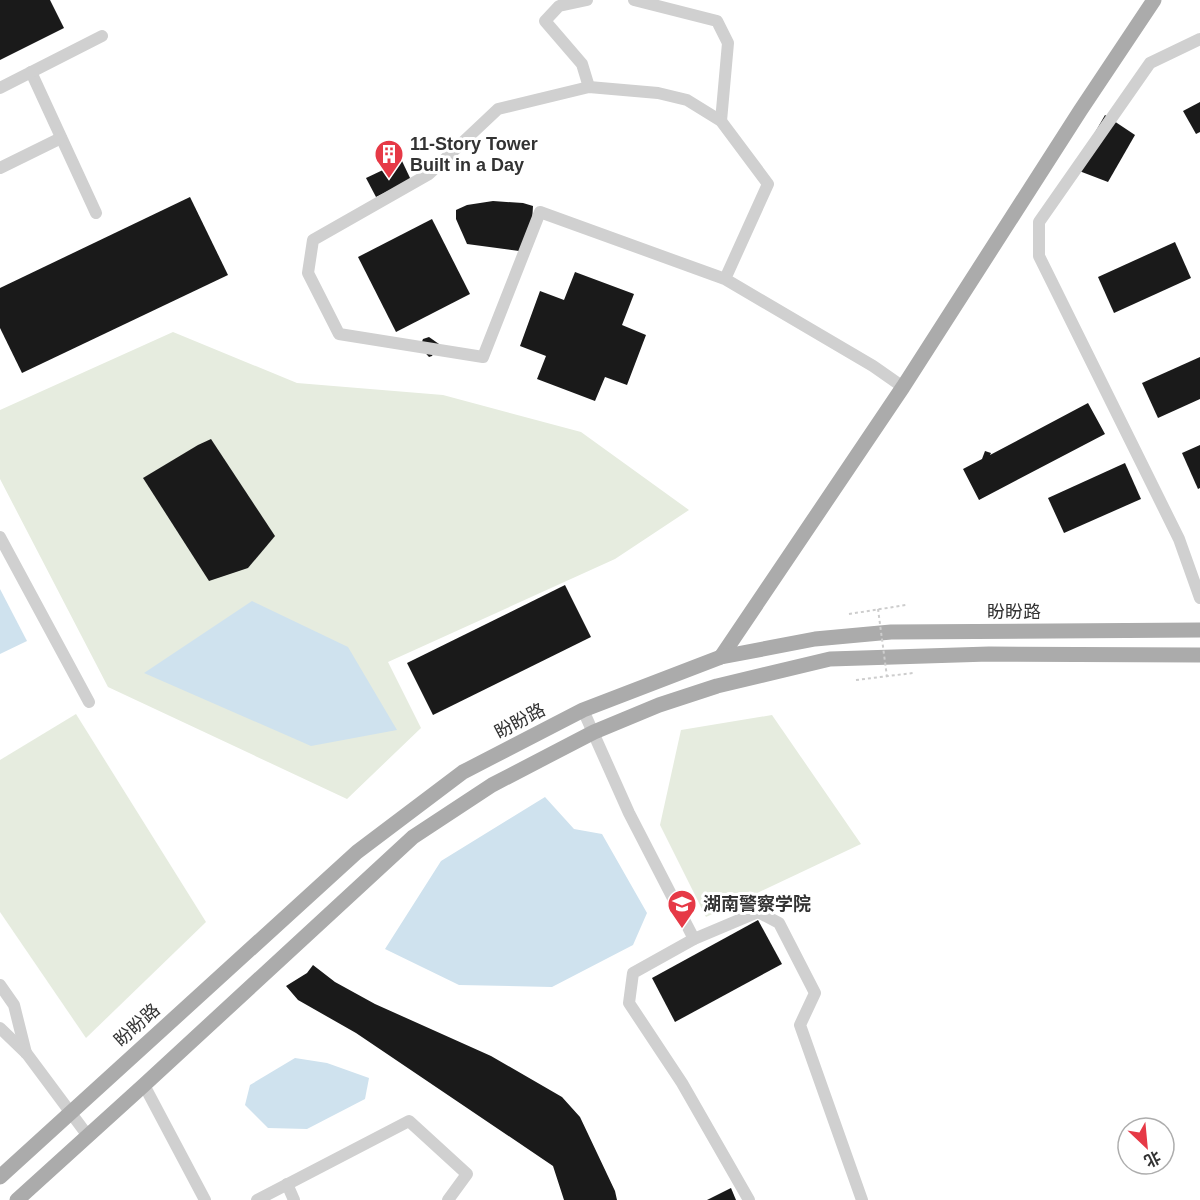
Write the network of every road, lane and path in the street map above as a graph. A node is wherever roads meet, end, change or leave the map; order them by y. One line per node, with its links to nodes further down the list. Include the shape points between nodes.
1 (587, 0): 7 (lane, via 559,6 545,21 582,64)
2 (634, 0): 9 (lane, via 717,21 728,43)
3 (1154, 0): 14 (main road)
4 (102, 36): 6 (lane)
5 (1200, 39): 16 (lane, via 1150,63 1039,222 1039,256 1179,539)
6 (31, 72): 8 (lane); 10 (lane)
7 (590, 87): 9 (lane, via 658,93 687,100); 13 (lane, via 498,109 429,174 313,240 308,273 339,334 483,357 540,212)
8 (0, 88)
9 (721, 120): 13 (lane, via 768,184)
10 (61, 138): 11 (lane); 12 (lane)
11 (0, 168)
12 (96, 213)
13 (725, 279): 14 (lane)
14 (903, 387): 22 (main road)
15 (0, 537): 26 (lane)
16 (1200, 597)
17 (906, 605): 18 (path)
18 (878, 609): 19 (path); 24 (path, bridge)
19 (849, 614)
20 (1200, 630): 22 (main road, 盼盼路, via 891,632 816,639)
21 (1200, 655): 28 (main road, via 989,654 830,659 717,686)
22 (721, 657): 27 (main road, 盼盼路)
23 (913, 673): 24 (path)
24 (887, 677): 25 (path)
25 (856, 680)
26 (89, 702)
27 (583, 710): 28 (lane); 34 (main road, 盼盼路, via 464,772 357,852)
28 (594, 732): 29 (lane, via 629,813); 33 (main road, via 492,785 413,837)
29 (694, 939): 43 (lane, via 633,973 629,1003 682,1083); 44 (lane, via 758,912 779,923 815,993 800,1025)
30 (0, 984): 32 (lane, via 14,1005)
31 (0, 1028): 32 (lane)
32 (27, 1054): 34 (lane)
33 (144, 1085): 35 (main road); 39 (lane)
34 (70, 1113): 35 (lane); 36 (main road, 盼盼路)
35 (88, 1136): 38 (main road)
36 (0, 1177)
37 (287, 1184): 40 (lane); 41 (lane); 42 (lane, via 409,1120 468,1174)
38 (17, 1200)
39 (204, 1200)
40 (257, 1200)
41 (294, 1200)
42 (448, 1200)
43 (749, 1200)
44 (862, 1200)

